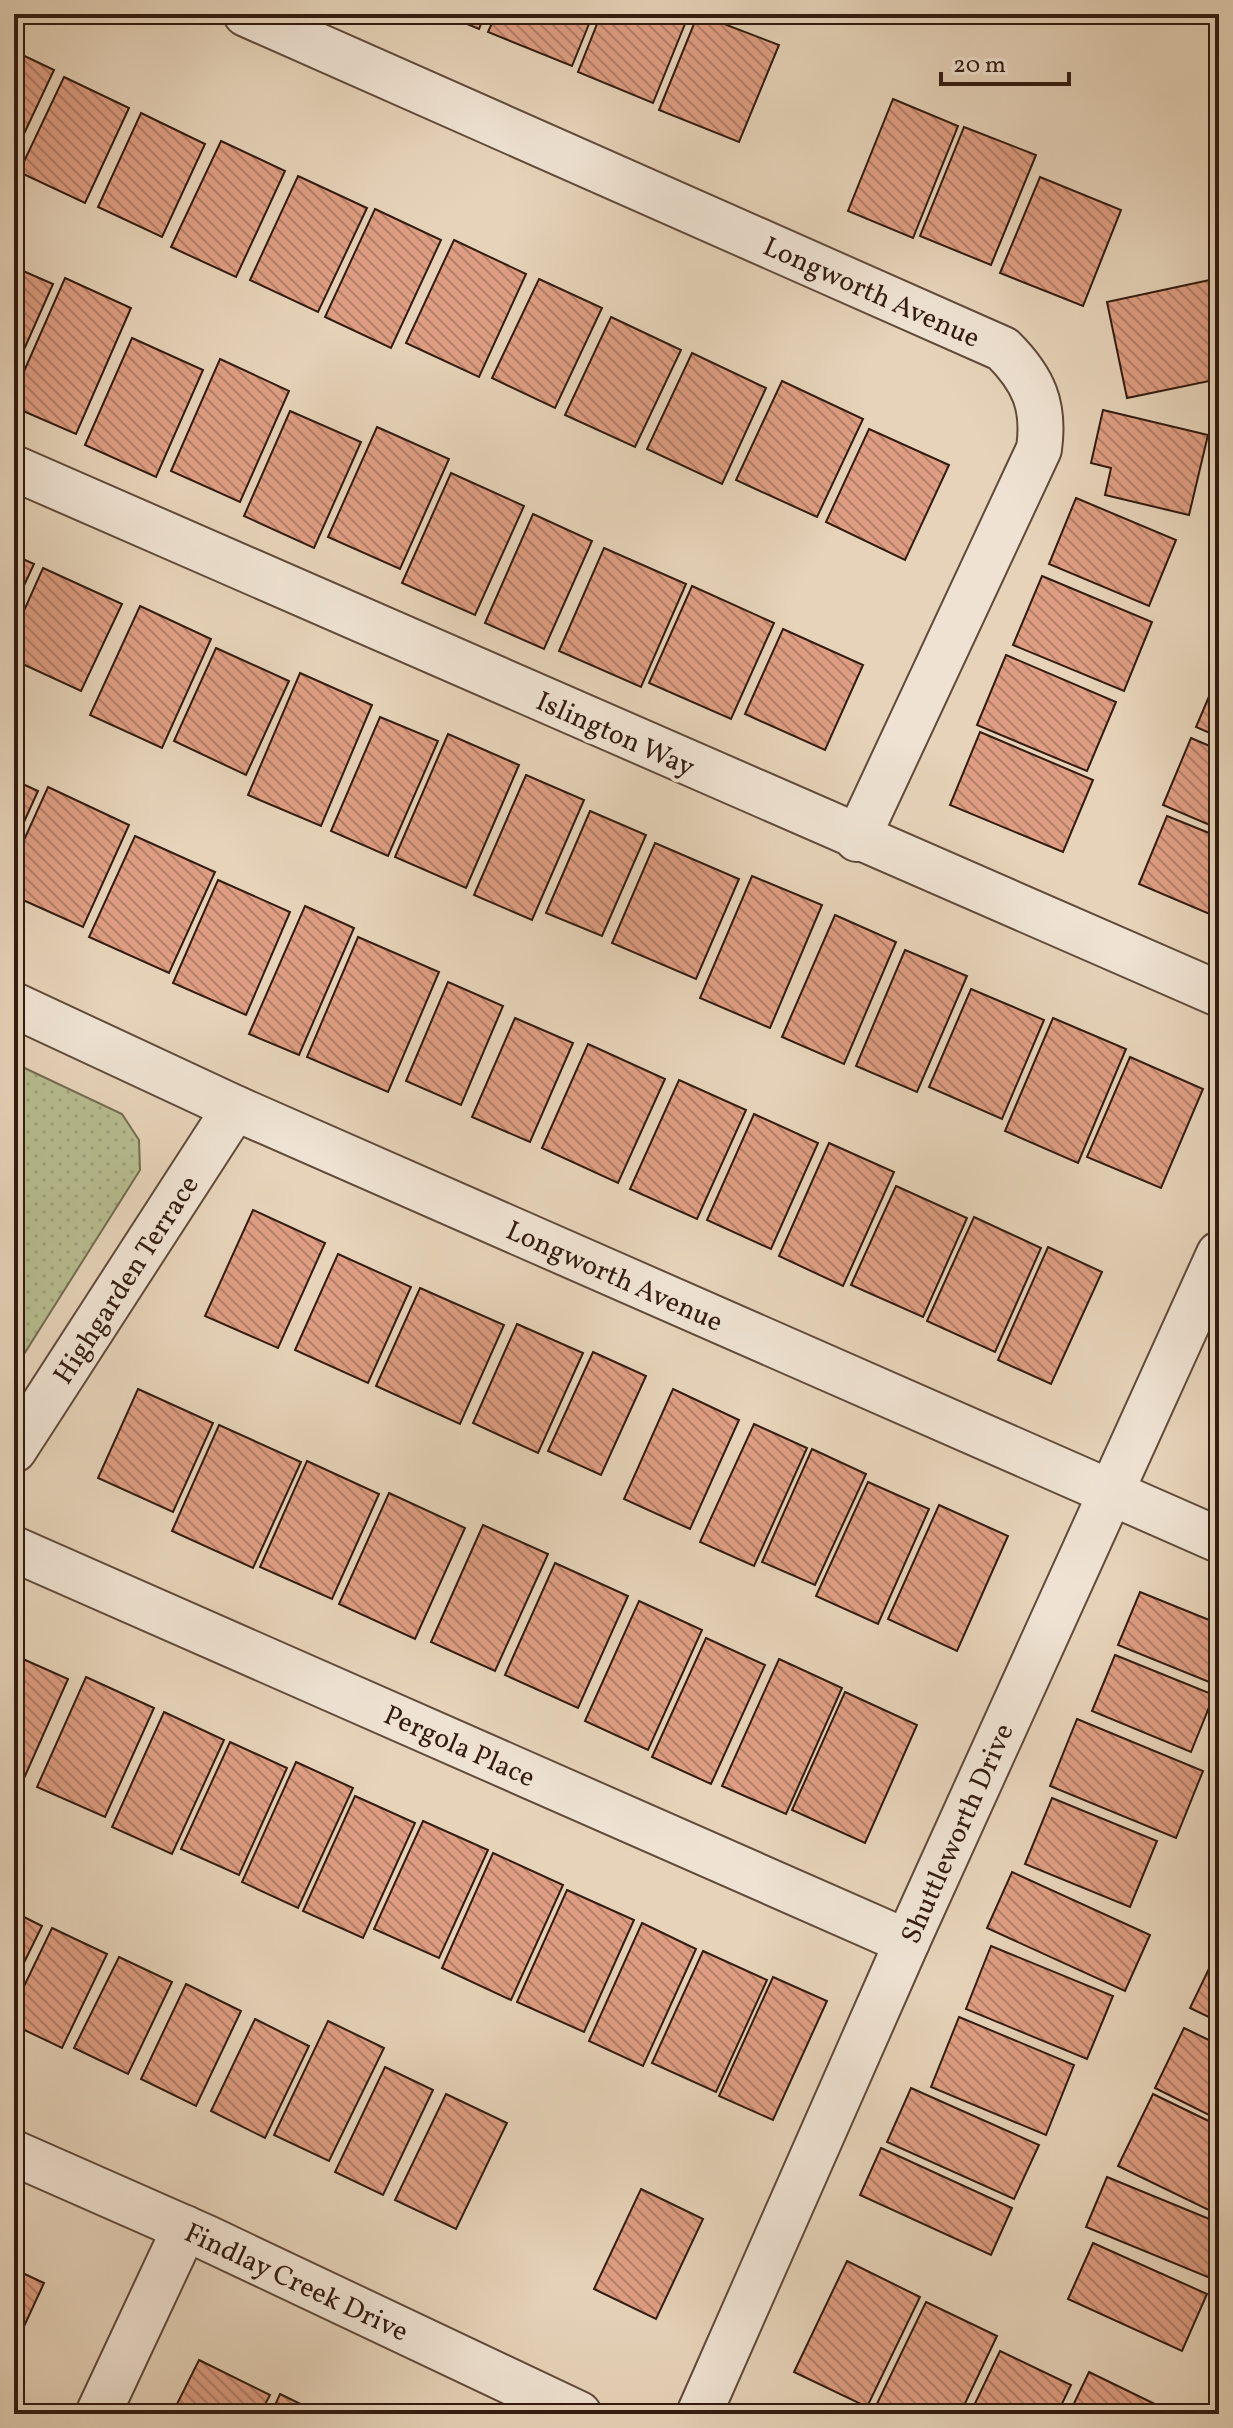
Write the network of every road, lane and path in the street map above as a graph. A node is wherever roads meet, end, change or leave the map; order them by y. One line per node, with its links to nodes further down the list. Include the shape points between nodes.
1 (246, 14): 3 (street, Longworth Avenue, via 1003,349 1023,369 1043,420 1039,449)
2 (14, 468): 3 (street, Islington Way)
3 (857, 839): 4 (street, Islington Way)
4 (1219, 994)
5 (14, 1005): 6 (street, Longworth Avenue)
6 (235, 1108): 8 (street, Highgarden Terrace); 9 (street, Longworth Avenue)
7 (1219, 1254): 9 (street, Shuttleworth Drive)
8 (14, 1450)
9 (1111, 1492): 10 (street, Longworth Avenue); 12 (street, Shuttleworth Drive)
10 (1219, 1540)
11 (14, 1549): 12 (street, Pergola Place)
12 (907, 1942): 17 (street, Shuttleworth Drive)
13 (14, 2153): 14 (street, Findlay Creek Drive)
14 (185, 2228): 15 (street); 16 (street, Findlay Creek Drive)
15 (98, 2414)
16 (579, 2414)
17 (699, 2414)

